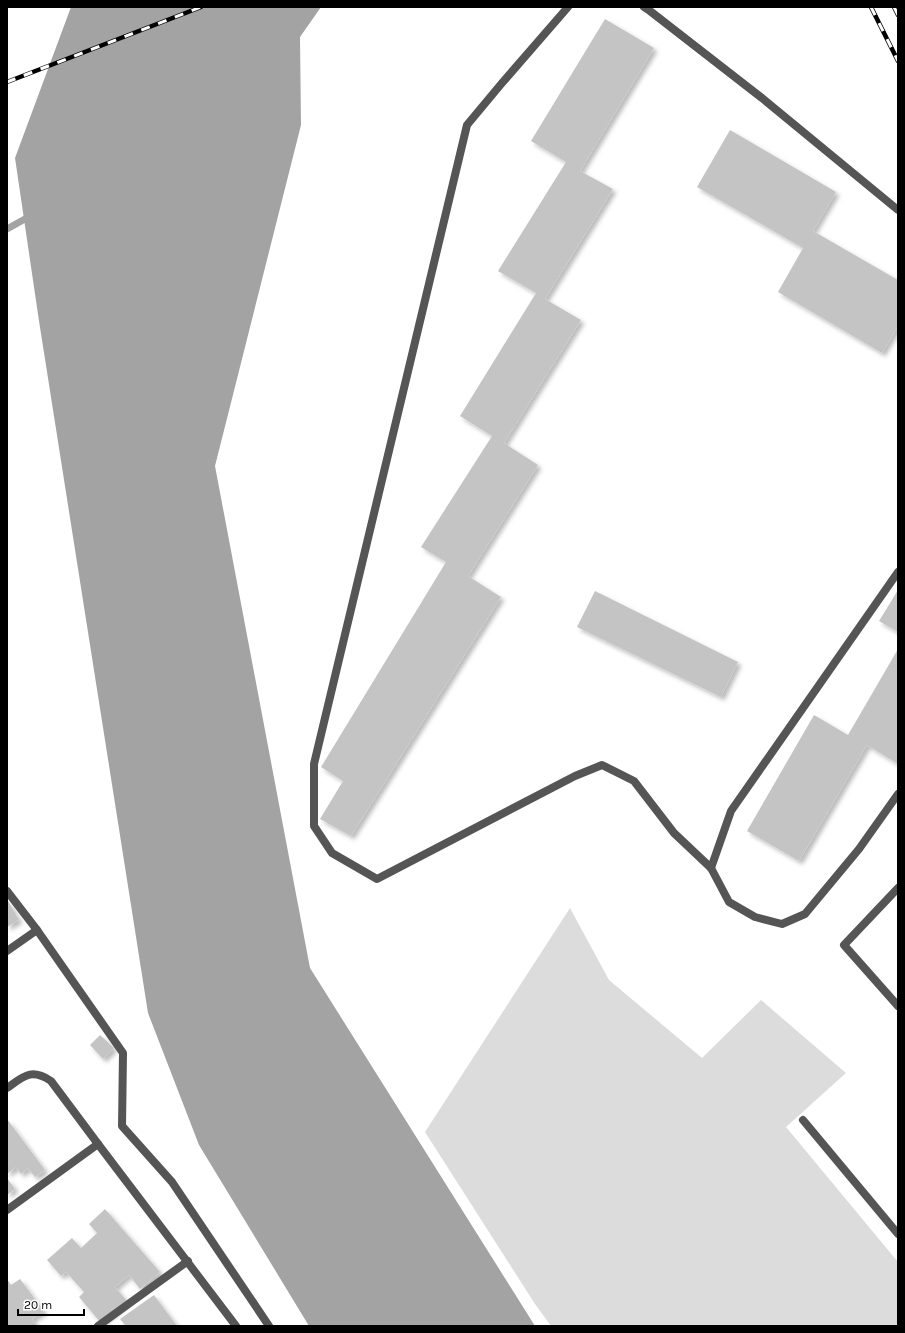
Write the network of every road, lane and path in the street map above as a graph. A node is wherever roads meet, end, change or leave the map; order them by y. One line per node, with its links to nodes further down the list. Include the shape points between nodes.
1 (568, 7): 6 (street, via 467,125 314,764 314,826 332,852 377,879 575,776 602,765 634,780 674,833)
2 (644, 7): 3 (street, via 762,98)
3 (898, 210)
4 (898, 572): 6 (street, via 731,811)
5 (898, 794): 6 (street, via 859,849 805,914 782,924 755,917 729,902)
6 (711, 868)
7 (898, 888): 11 (street, via 844,945)
8 (7, 891): 9 (street)
9 (36, 930): 10 (street); 20 (street, via 123,1053 122,1126 172,1182)
10 (7, 951)
11 (898, 1006)
12 (7, 1088): 14 (street, via 25,1075 34,1073 51,1081)
13 (804, 1120): 16 (street)
14 (98, 1144): 15 (street); 17 (street)
15 (7, 1210)
16 (898, 1234)
17 (188, 1261): 18 (street); 19 (street)
18 (98, 1326)
19 (236, 1326)
20 (269, 1326)

